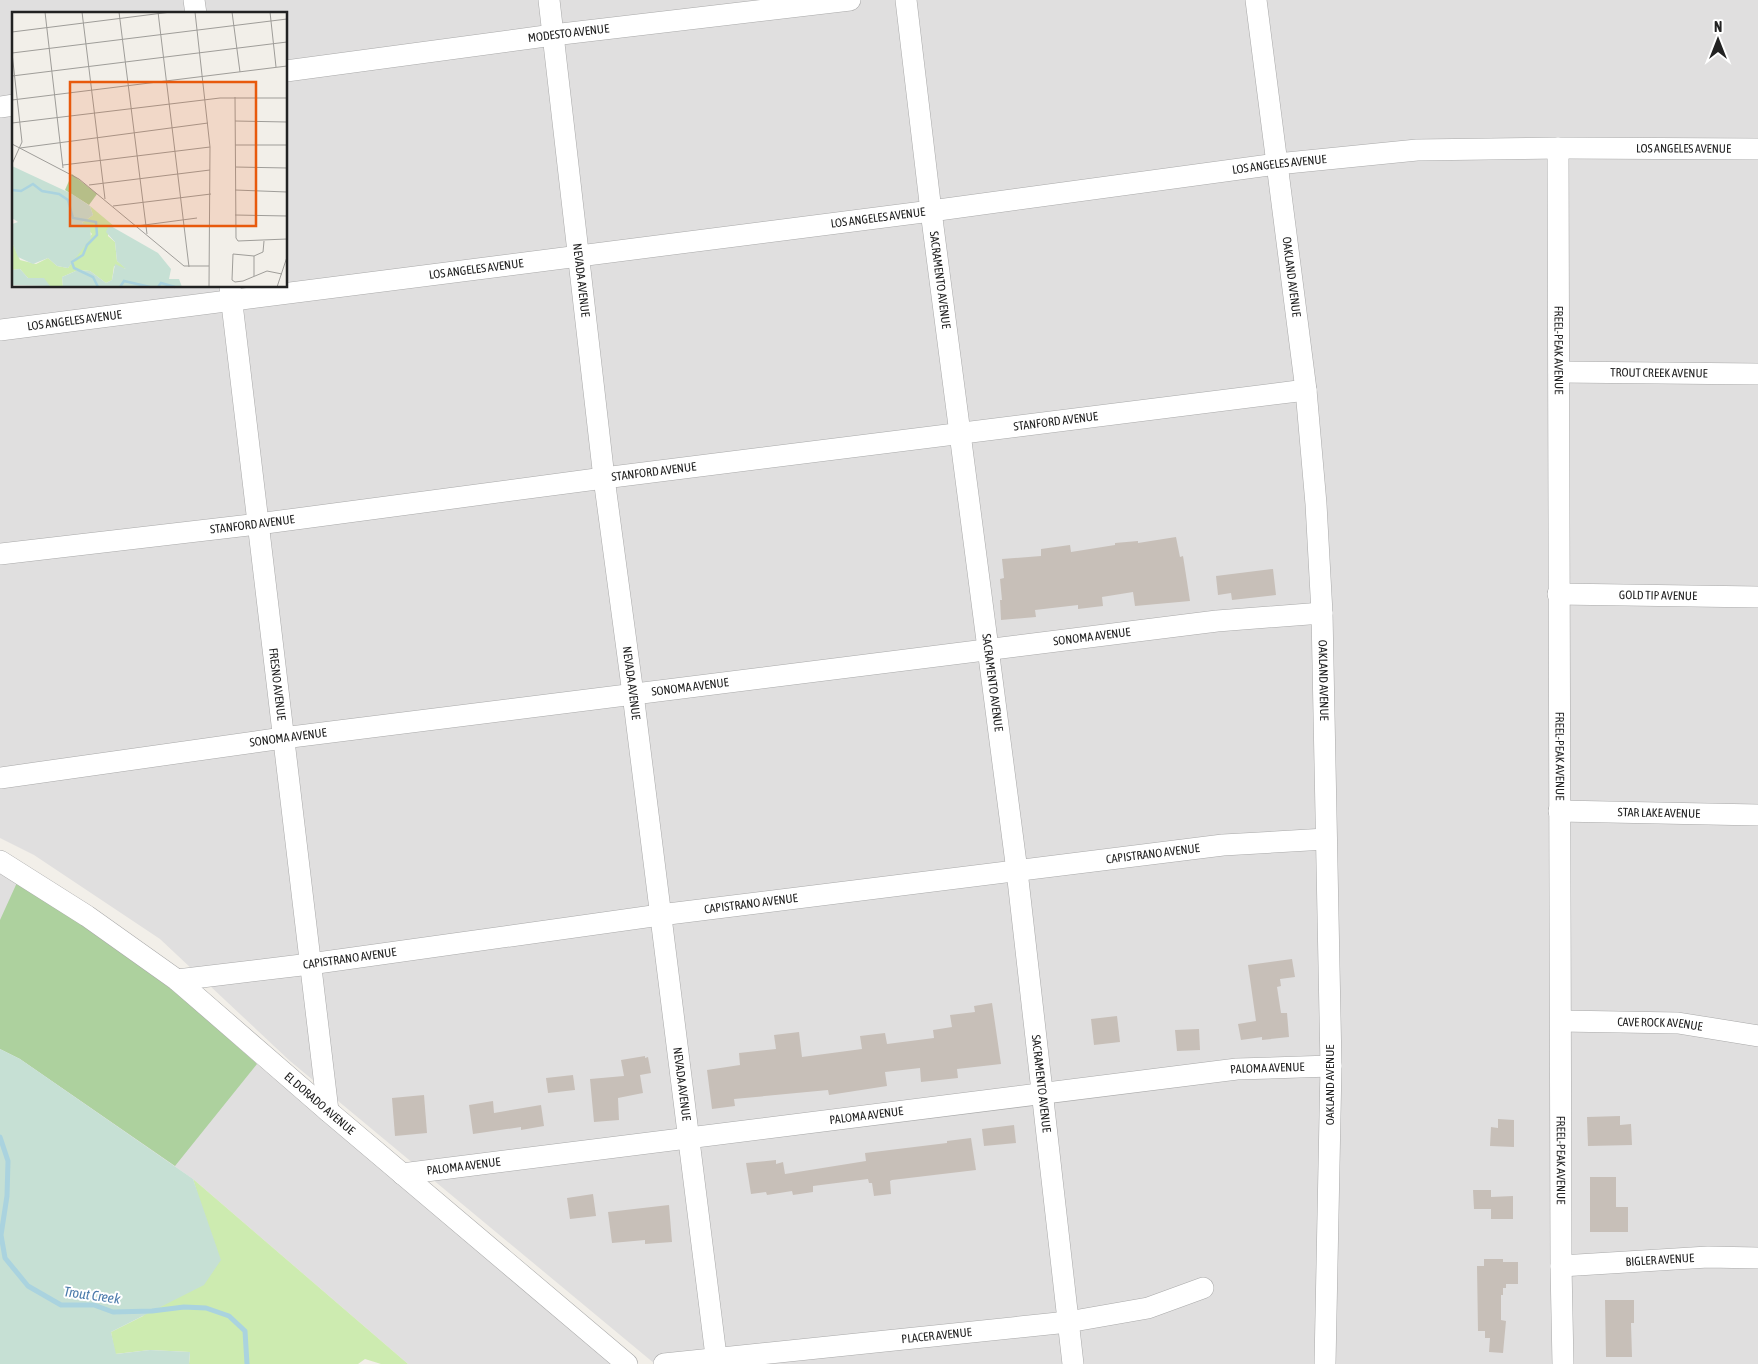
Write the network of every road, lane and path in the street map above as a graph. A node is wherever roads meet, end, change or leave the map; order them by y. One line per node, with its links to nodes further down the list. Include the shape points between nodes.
1 (549, 0): 5 (street, NEVADA AVENUE)
2 (850, 0): 5 (street, MODESTO AVENUE)
3 (906, 0): 10 (street, SACRAMENTO AVENUE)
4 (1256, 0): 9 (street, OAKLAND AVENUE)
5 (553, 35): 6 (street, MODESTO AVENUE); 11 (street, NEVADA AVENUE)
6 (288, 71)
7 (1558, 148): 8 (street, LOS ANGELES AVENUE); 9 (street, LOS ANGELES AVENUE, via 1417,150); 16 (street, FREEL-PEAK AVENUE)
8 (1758, 149)
9 (1277, 164): 10 (street, LOS ANGELES AVENUE); 18 (street, OAKLAND AVENUE)
10 (931, 210): 11 (street, LOS ANGELES AVENUE); 19 (street, SACRAMENTO AVENUE)
11 (578, 255): 12 (street, LOS ANGELES AVENUE); 20 (street, NEVADA AVENUE)
12 (288, 287)
13 (277, 288): 14 (street, LOS ANGELES AVENUE)
14 (231, 293): 15 (street, LOS ANGELES AVENUE); 21 (street, FRESNO AVENUE)
15 (0, 330)
16 (1560, 372): 17 (street, TROUT CREEK AVENUE); 23 (street, FREEL-PEAK AVENUE)
17 (1758, 374)
18 (1306, 390): 19 (street, STANFORD AVENUE); 25 (street, OAKLAND AVENUE)
19 (961, 434): 20 (street, STANFORD AVENUE); 26 (street, SACRAMENTO AVENUE)
20 (604, 478): 21 (street, STANFORD AVENUE); 27 (street, NEVADA AVENUE)
21 (258, 524): 22 (street, STANFORD AVENUE); 28 (street, FRESNO AVENUE)
22 (0, 554)
23 (1558, 594): 24 (street, GOLD TIP AVENUE); 30 (street, FREEL-PEAK AVENUE)
24 (1758, 597)
25 (1322, 613): 26 (street, SONOMA AVENUE, via 1217,621); 32 (street, OAKLAND AVENUE)
26 (988, 650): 27 (street, SONOMA AVENUE); 34 (street, SACRAMENTO AVENUE)
27 (633, 694): 28 (street, SONOMA AVENUE); 35 (street, NEVADA AVENUE)
28 (284, 738): 29 (street, SONOMA AVENUE); 36 (street, FRESNO AVENUE)
29 (0, 778)
30 (1560, 811): 31 (street, STAR LAKE AVENUE); 38 (street, FREEL-PEAK AVENUE)
31 (1758, 814)
32 (1326, 839): 34 (street, CAPISTRANO AVENUE, via 1223,845); 40 (street, OAKLAND AVENUE)
33 (0, 860): 37 (street, EL DORADO AVENUE)
34 (1017, 871): 35 (street, CAPISTRANO AVENUE); 41 (street, SACRAMENTO AVENUE)
35 (660, 915): 36 (street, CAPISTRANO AVENUE); 43 (street, NEVADA AVENUE)
36 (310, 964): 37 (street, CAPISTRANO AVENUE); 42 (street, FRESNO AVENUE)
37 (177, 980): 42 (street, EL DORADO AVENUE)
38 (1561, 1021): 39 (street, CAVE ROCK AVENUE, via 1678,1023); 46 (street, FREEL-PEAK AVENUE)
39 (1758, 1036)
40 (1331, 1066): 41 (street, PALOMA AVENUE, via 1237,1069); 53 (street, OAKLAND AVENUE)
41 (1042, 1094): 43 (street, PALOMA AVENUE); 48 (street, SACRAMENTO AVENUE)
42 (328, 1111): 44 (street, EL DORADO AVENUE)
43 (689, 1138): 44 (street, PALOMA AVENUE); 49 (street, NEVADA AVENUE)
44 (402, 1174): 50 (street, EL DORADO AVENUE)
45 (1758, 1258): 46 (street, BIGLER AVENUE, via 1708,1257)
46 (1561, 1266): 54 (street, FREEL-PEAK AVENUE)
47 (1203, 1288): 48 (street, PLACER AVENUE, via 1148,1308)
48 (1068, 1322): 49 (street, PLACER AVENUE); 52 (street, SACRAMENTO AVENUE)
49 (716, 1361): 51 (street, PLACER AVENUE)
50 (627, 1364)
51 (664, 1364)
52 (1073, 1364)
53 (1325, 1364)
54 (1563, 1364)

